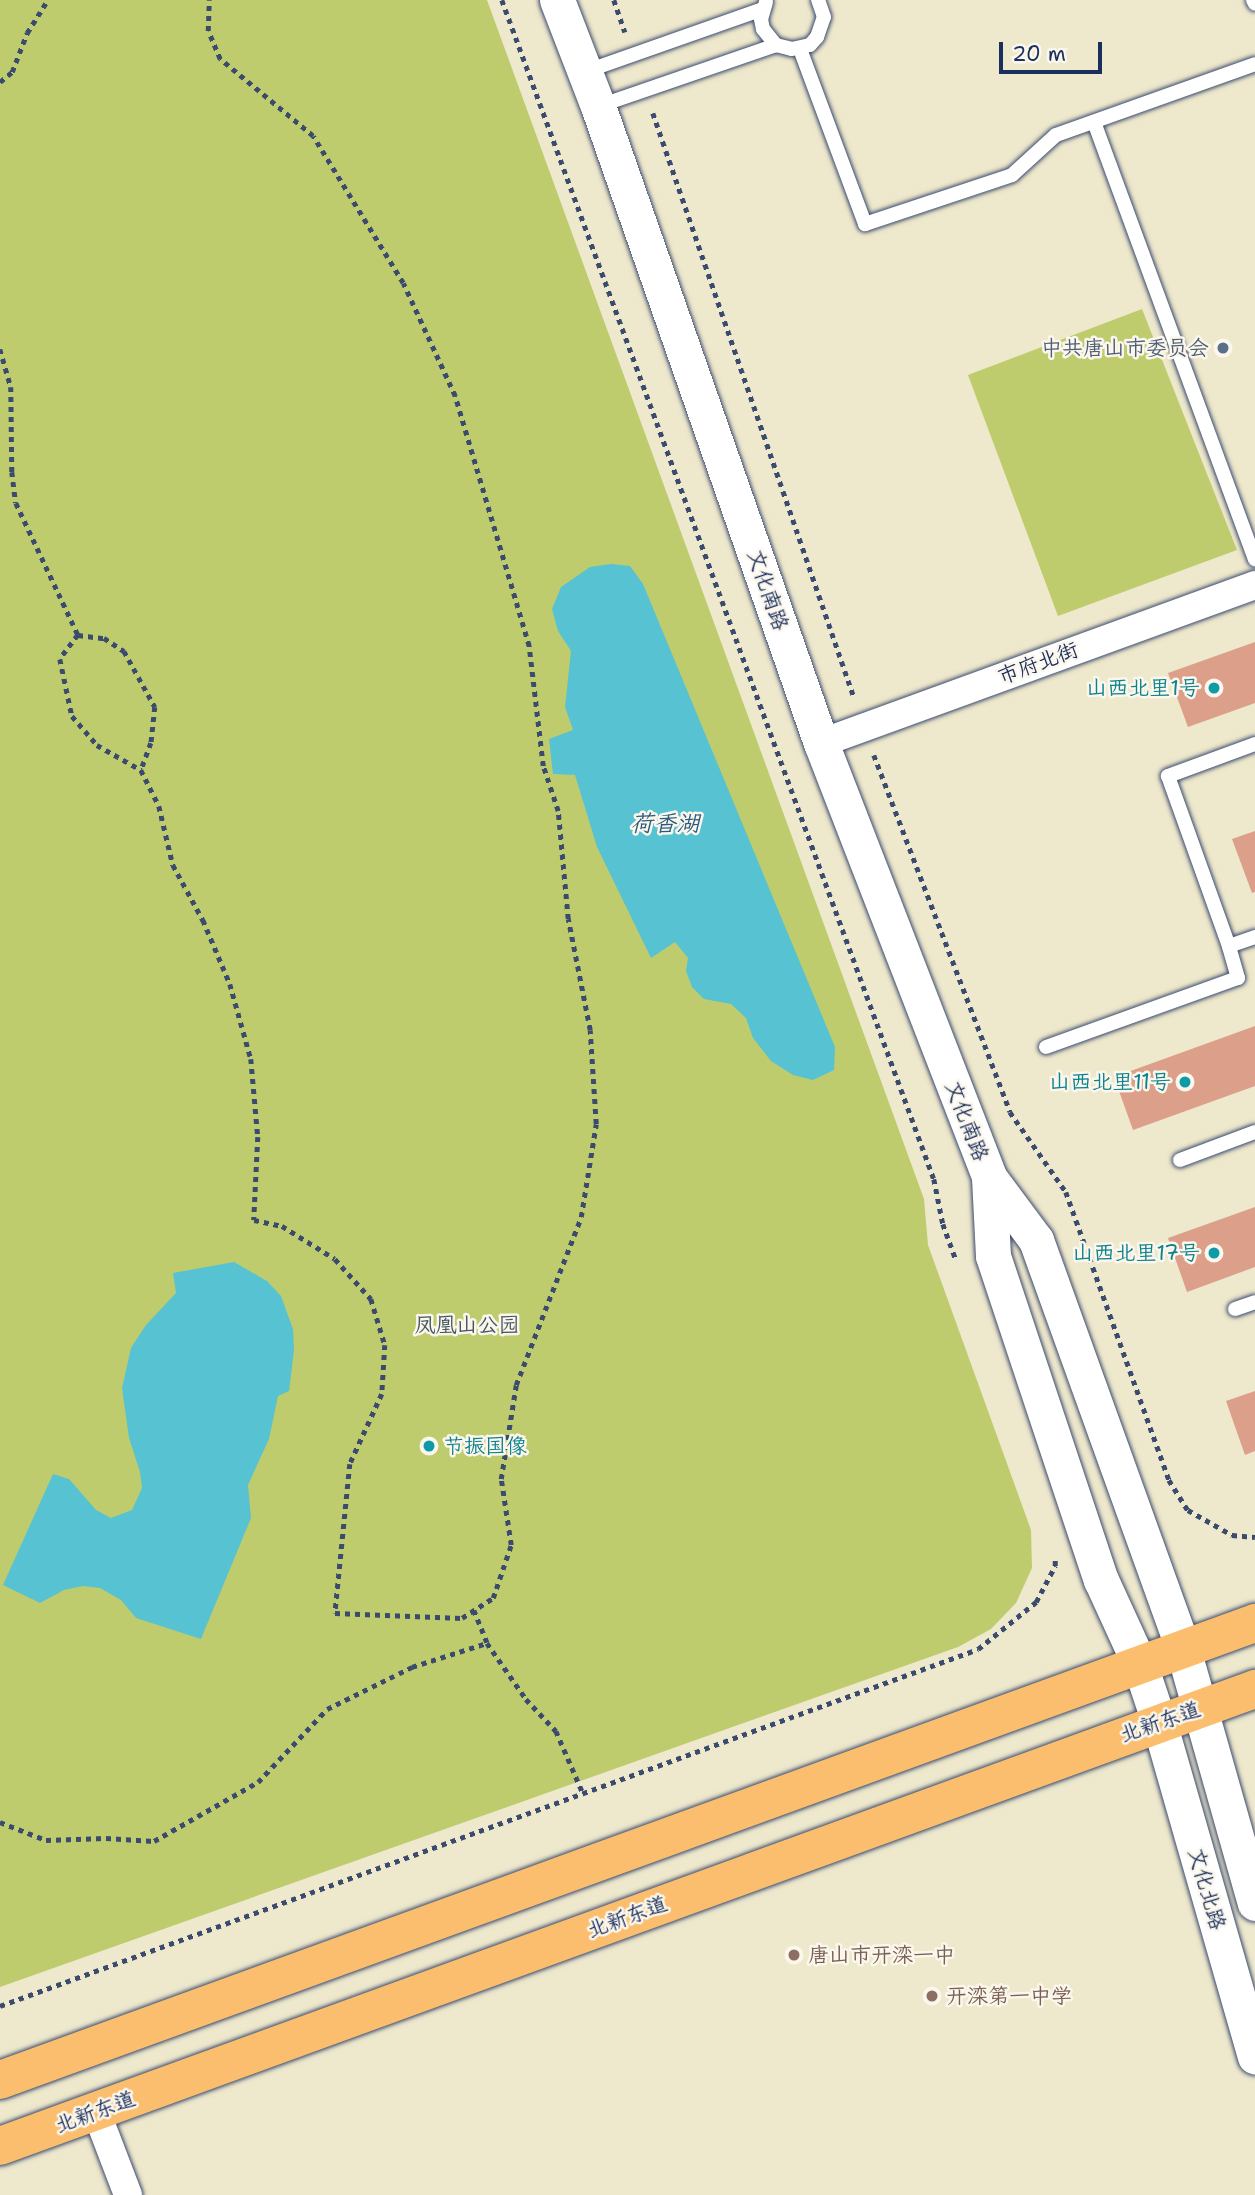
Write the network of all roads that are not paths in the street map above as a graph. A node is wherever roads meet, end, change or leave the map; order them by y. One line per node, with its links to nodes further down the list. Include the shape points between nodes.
1 (557, 0): 7 (street, 文化南路)
2 (818, 0): 5 (lane, via 824,17 822,28)
3 (765, 4): 4 (lane, via 763,29); 7 (lane)
4 (776, 45): 5 (lane); 8 (lane)
5 (800, 49): 9 (lane, via 865,225 1012,174 1056,135)
6 (1255, 64): 9 (lane)
7 (584, 72): 8 (street, 文化南路)
8 (598, 106): 12 (street, 文化南路)
9 (1094, 122): 10 (lane)
10 (1255, 559)
11 (1255, 585): 12 (street, 市府北街)
12 (821, 743): 19 (street, 文化南路)
13 (1255, 744): 15 (lane, via 1168,776)
14 (1255, 937): 15 (lane)
15 (1229, 946): 16 (lane, via 1238,978)
16 (1046, 1047)
17 (1255, 1132): 18 (lane)
18 (1180, 1160)
19 (989, 1177): 23 (street, 文化南路, via 1036,1240); 24 (street, 文化南路, via 993,1256 1101,1580)
20 (1255, 1302): 21 (lane)
21 (1235, 1309)
22 (1255, 1623): 23 (main road)
23 (1183, 1649): 24 (main road); 26 (street, 文化南路)
24 (1140, 1665): 27 (street, 文化南路); 30 (main road)
25 (1255, 1689): 26 (main road, 北新东道)
26 (1200, 1709): 27 (main road, 北新东道); 28 (street, 文化北路)
27 (1159, 1721): 29 (street, 文化北路); 31 (main road, 北新东道)
28 (1255, 1903)
29 (1255, 2056)
30 (0, 2081)
31 (96, 2111): 32 (main road, 北新东道); 33 (street)
32 (0, 2146)
33 (128, 2195)

